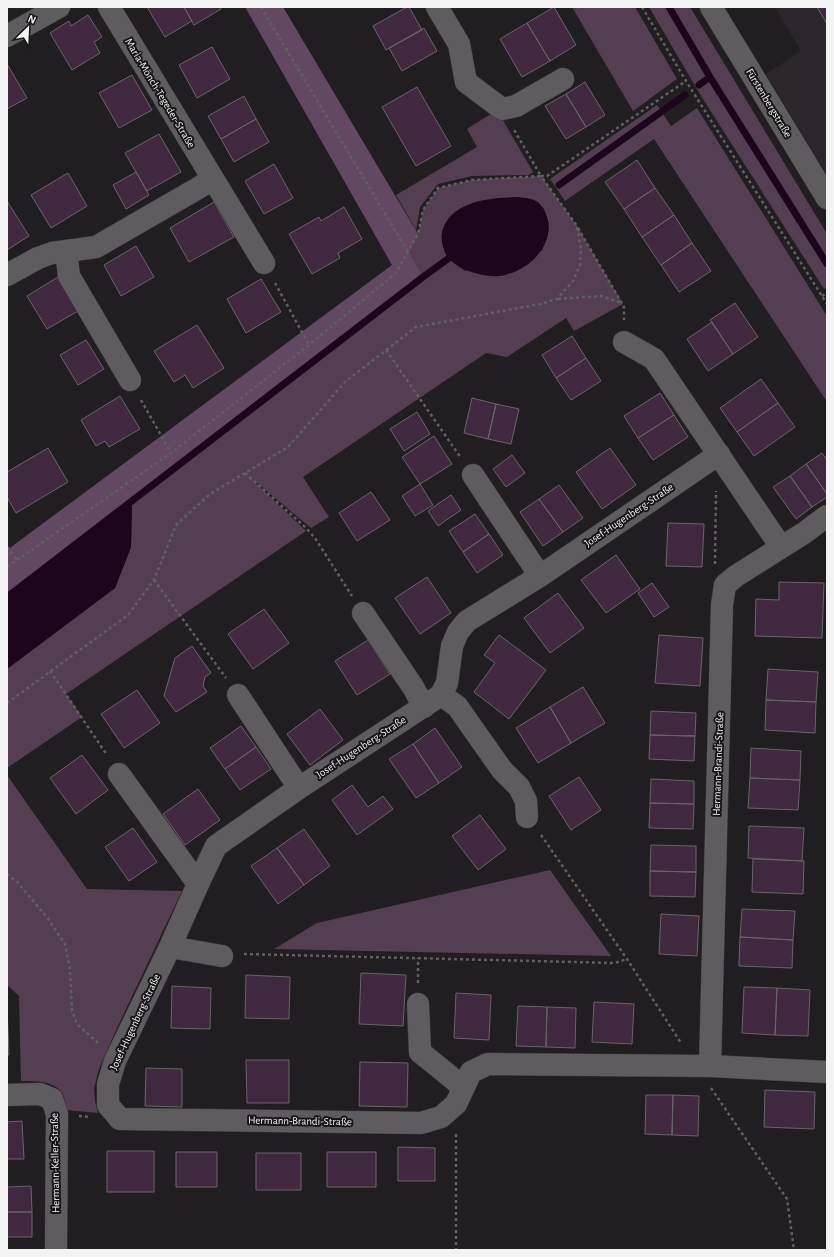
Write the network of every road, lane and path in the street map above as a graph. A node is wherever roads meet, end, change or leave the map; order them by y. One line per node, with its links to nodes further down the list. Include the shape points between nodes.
1 (59, 7): 7 (street)
2 (109, 7): 12 (street, Maria-Mönch-Tegeder-Straße)
3 (261, 7): 16 (path)
4 (436, 7): 10 (street, via 458,44 466,82)
5 (642, 7): 9 (path)
6 (711, 7): 13 (street, Fürstenbergstraße)
7 (7, 36)
8 (563, 78): 10 (street, via 516,106)
9 (686, 81): 11 (path, via 547,176); 20 (path)
10 (502, 109): 11 (path)
11 (541, 176): 14 (path); 16 (path, via 472,180 438,188 423,210 418,234)
12 (212, 178): 15 (street, via 96,247); 17 (street, Maria-Mönch-Tegeder-Straße)
13 (827, 198)
14 (577, 226): 21 (path, via 581,249 580,265 573,281); 22 (path)
15 (66, 251): 18 (street, via 38,258); 27 (street, via 69,276)
16 (408, 252): 25 (path, via 396,274)
17 (264, 263): 25 (path)
18 (7, 275)
19 (827, 293): 20 (path)
20 (822, 296): 23 (path)
21 (558, 299): 22 (path, via 601,296); 26 (path, via 416,327)
22 (623, 304): 24 (path)
23 (827, 304)
24 (624, 342): 29 (street, via 654,359)
25 (309, 345): 28 (path)
26 (386, 350): 30 (path, via 345,382 288,447); 31 (path)
27 (130, 380): 28 (path)
28 (171, 453): 35 (path)
29 (722, 459): 34 (street); 37 (street, Josef-Hugenberg-Straße); 39 (path, via 716,492 715,574)
30 (245, 473): 38 (path, via 210,494 176,525); 40 (path, via 305,526)
31 (473, 475): 37 (street)
32 (827, 516): 34 (street)
33 (7, 547): 35 (path)
34 (781, 547): 39 (street)
35 (17, 560): 36 (path)
36 (7, 567)
37 (540, 576): 43 (street, Josef-Hugenberg-Straße, via 462,626 452,646 447,683)
38 (154, 580): 41 (path, via 128,615); 42 (path)
39 (725, 584): 56 (street, Hermann-Brandi-Straße, via 722,604)
40 (363, 613): 45 (street)
41 (50, 671): 44 (path); 46 (path)
42 (238, 695): 47 (street)
43 (441, 695): 45 (street, Josef-Hugenberg-Straße); 48 (street, via 457,706 502,770 519,787 526,802)
44 (7, 703)
45 (424, 707): 47 (street, Josef-Hugenberg-Straße)
46 (119, 774): 50 (street)
47 (299, 788): 50 (street, Josef-Hugenberg-Straße, via 216,846)
48 (527, 817): 53 (path)
49 (7, 874): 55 (path, via 46,916 65,944 70,970 72,1010 77,1024)
50 (198, 884): 51 (street, Josef-Hugenberg-Straße)
51 (170, 947): 52 (street); 55 (street, Josef-Hugenberg-Straße)
52 (222, 956): 53 (path, via 244,954 616,963)
53 (627, 959): 56 (path)
54 (418, 1004): 59 (street, via 420,1052)
55 (115, 1061): 60 (street, Josef-Hugenberg-Straße, via 108,1084 108,1105)
56 (703, 1066): 57 (street, Hermann-Brandi-Straße); 59 (street, Hermann-Brandi-Straße, via 488,1064 471,1072); 63 (path, via 787,1199)
57 (827, 1072)
58 (7, 1095): 61 (street, Hermann-Keller-Straße, via 40,1094 52,1099 56,1114)
59 (459, 1096): 60 (street, Hermann-Brandi-Straße, via 441,1117 421,1123); 62 (path)
60 (120, 1119)
61 (56, 1250)
62 (456, 1250)
63 (794, 1250)

